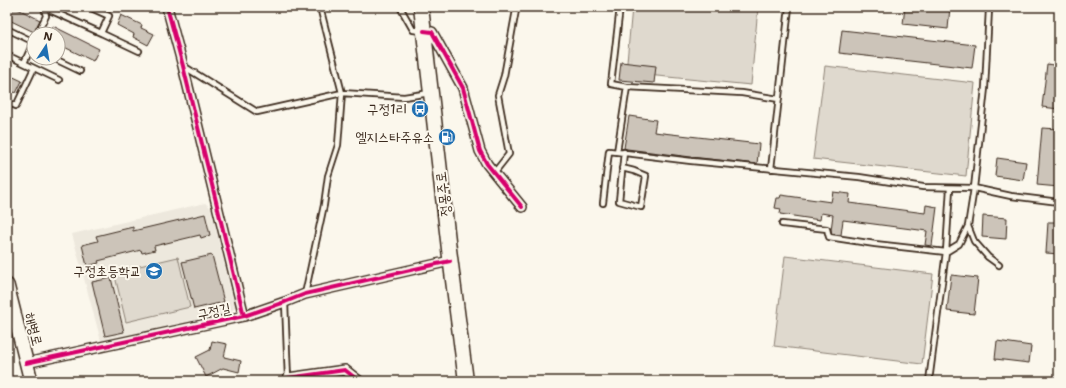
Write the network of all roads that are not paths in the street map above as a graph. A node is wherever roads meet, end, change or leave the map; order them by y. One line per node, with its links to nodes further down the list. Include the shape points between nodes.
1 (44, 7): 11 (lane, via 46,16); 14 (lane)
2 (89, 7): 14 (lane, via 109,16)
3 (167, 7): 21 (street)
4 (320, 7): 26 (lane)
5 (400, 7): 13 (lane, via 413,30)
6 (421, 7): 13 (main road, 정몽주로)
7 (515, 7): 34 (lane, via 504,76 498,95 509,154)
8 (620, 7): 25 (lane, via 610,84)
9 (789, 7): 28 (lane)
10 (988, 7): 36 (lane, via 985,88)
11 (41, 26)
12 (7, 29): 15 (lane)
13 (424, 31): 27 (main road, 정몽주로); 34 (street, via 432,32 464,88 480,151)
14 (102, 33): 16 (lane)
15 (26, 37)
16 (139, 51)
17 (7, 55): 19 (lane)
18 (26, 59): 19 (lane)
19 (24, 63): 22 (lane)
20 (66, 64): 23 (lane)
21 (183, 66): 26 (lane, via 257,112); 48 (street)
22 (34, 68): 24 (lane); 29 (lane, via 16,106)
23 (80, 71)
24 (59, 80)
25 (627, 86): 28 (lane, via 742,93); 30 (lane)
26 (342, 93): 27 (lane, via 404,97); 46 (lane, via 338,145 328,176)
27 (431, 93): 43 (main road, 정몽주로)
28 (779, 99): 33 (lane)
29 (7, 102)
30 (617, 152): 31 (lane); 38 (lane, via 609,151)
31 (624, 152): 32 (lane); 33 (lane)
32 (622, 168): 32 (lane, via 619,201 641,207 646,176)
33 (771, 169): 35 (lane)
34 (494, 173): 39 (street)
35 (950, 188): 36 (lane); 42 (lane)
36 (974, 188): 37 (lane); 41 (lane)
37 (1059, 202)
38 (603, 203)
39 (522, 207)
40 (782, 224): 42 (lane, via 827,229 829,237)
41 (968, 226): 42 (lane, via 959,244); 44 (lane, via 974,241)
42 (946, 252): 54 (lane)
43 (450, 261): 46 (street, 구정길); 53 (main road, 정몽주로)
44 (999, 265)
45 (7, 285): 49 (main road, 해병로)
46 (306, 294): 47 (street, 구정길)
47 (285, 302): 48 (street, 구정길); 50 (lane)
48 (244, 316): 49 (street, 구정길)
49 (26, 363): 51 (main road, 해병로)
50 (288, 379): 52 (street, via 345,370)
51 (30, 381)
52 (359, 381)
53 (466, 381)
54 (929, 381)

